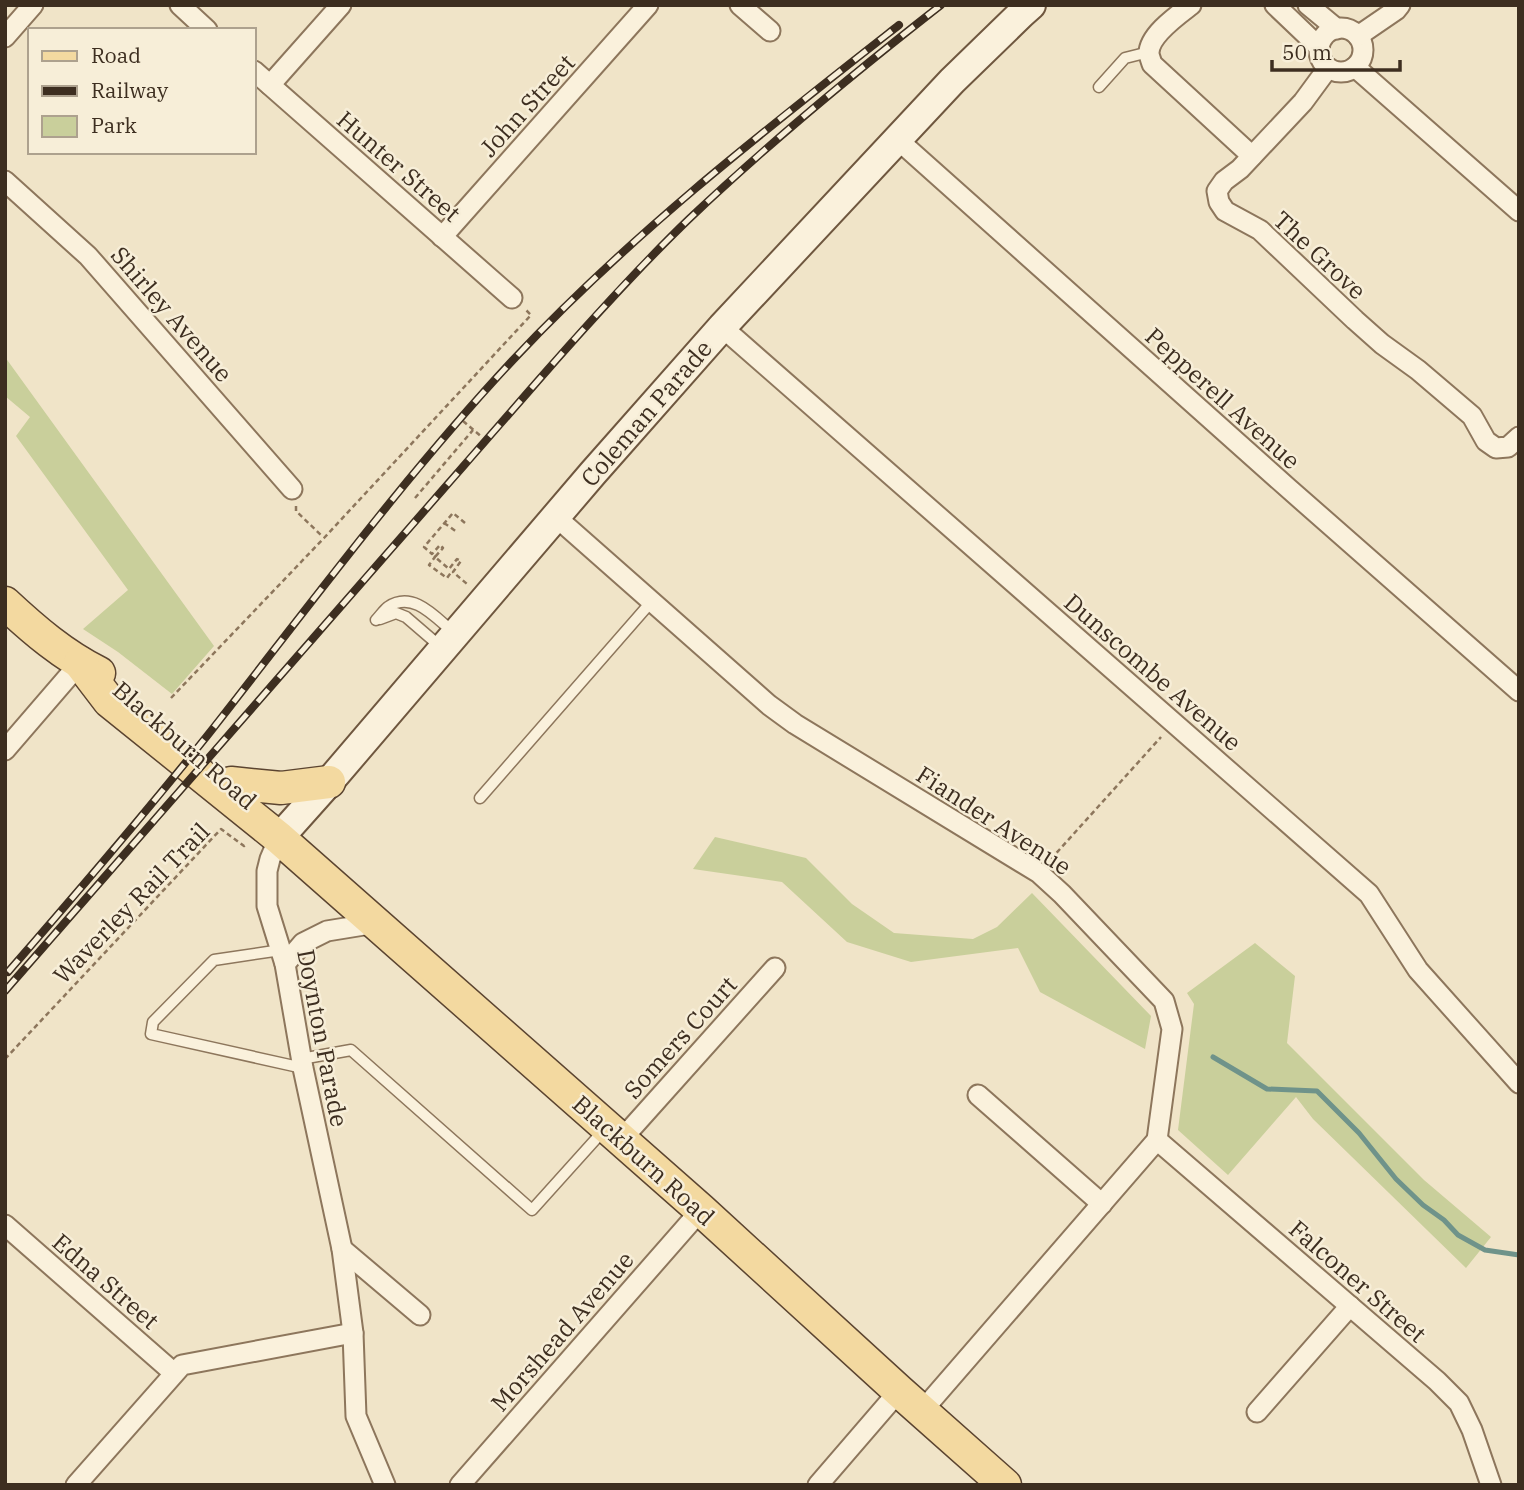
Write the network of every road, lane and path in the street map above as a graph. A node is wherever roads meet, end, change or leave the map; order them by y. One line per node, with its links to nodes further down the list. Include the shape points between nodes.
1 (33, 5): 15 (street)
2 (180, 5): 11 (street)
3 (341, 5): 21 (street)
4 (648, 5): 27 (street, John Street)
5 (740, 5): 13 (street)
6 (1031, 5): 23 (street, Coleman Parade)
7 (1191, 5): 17 (street, via 1153,41)
8 (1275, 5): 16 (street)
9 (1308, 5): 12 (street)
10 (1400, 5): 14 (street)
11 (205, 28)
12 (1337, 29): 14 (street); 16 (street, via 1326,34)
13 (770, 31)
14 (1358, 36): 18 (street, via 1363,50)
15 (5, 37)
16 (1320, 47): 19 (street)
17 (1149, 52): 22 (lane, via 1125,58); 24 (street, via 1152,64)
18 (1355, 66): 19 (street, via 1342,72); 26 (street)
19 (1328, 68): 24 (street, The Grove)
20 (256, 73): 21 (street, Hunter Street)
21 (270, 85): 27 (street, Hunter Street)
22 (1099, 87)
23 (898, 139): 29 (street, Coleman Parade); 48 (street, Pepperell Avenue)
24 (1252, 156): 32 (street, The Grove, via 1217,191 1225,211 1260,230 1382,344 1472,416 1486,441 1496,448 1508,447)
25 (5, 181): 34 (street, Shirley Avenue, via 88,256)
26 (1519, 211)
27 (442, 237): 28 (street, Hunter Street)
28 (512, 298): 40 (path, via 531,315)
29 (722, 327): 36 (street, Coleman Parade); 50 (street, Dunscombe Avenue)
30 (463, 421): 31 (path)
31 (473, 430): 33 (path); 35 (path)
32 (1519, 437)
33 (482, 438)
34 (292, 489): 40 (path, via 296,511)
35 (415, 498)
36 (556, 517): 43 (street, Coleman Parade); 44 (street, Fiander Avenue)
37 (444, 523): 38 (path, via 453,513); 39 (path); 41 (path, via 425,547)
38 (465, 523)
39 (457, 532)
40 (324, 538): 49 (path)
41 (434, 556): 42 (path); 42 (path, via 429,565 446,578)
42 (451, 570): 43 (path)
43 (486, 599): 46 (street, Coleman Parade)
44 (652, 601): 54 (lane); 65 (street, Fiander Avenue, via 795,724 1039,873 1164,1000 1172,1029)
45 (5, 603): 47 (main road, Blackburn Road)
46 (450, 641): 46 (lane, via 396,613 376,620 388,607 403,601 419,604); 52 (street, Coleman Parade)
47 (80, 663): 51 (street); 53 (main road, Blackburn Road, via 156,713); 55 (main road, Blackburn Road, via 109,701)
48 (1519, 691)
49 (171, 698)
50 (1173, 723): 56 (path); 62 (street, Dunscombe Avenue, via 1370,894 1418,970)
51 (5, 750)
52 (329, 782): 53 (main road, via 281,788); 55 (street, Coleman Parade)
53 (231, 783): 55 (main road, Blackburn Road, via 267,817)
54 (480, 798)
55 (271, 831): 57 (main road, Blackburn Road); 58 (street, Doynton Parade, via 267,906); 60 (path, Waverley Rail Trail, via 244,846 221,829)
56 (1051, 859)
57 (376, 923): 58 (street, via 327,931); 64 (main road, Blackburn Road)
58 (283, 957): 61 (street, Doynton Parade); 61 (lane, via 214,960 153,1022 151,1034)
59 (775, 968): 64 (street, Somers Court)
60 (5, 1059)
61 (302, 1064): 64 (lane, via 351,1051 533,1210); 69 (street, Doynton Parade)
62 (1519, 1083)
63 (978, 1095): 66 (street)
64 (614, 1133): 67 (main road, Blackburn Road)
65 (1157, 1140): 66 (street); 70 (street, Falconer Street)
66 (1102, 1204): 74 (street)
67 (701, 1210): 74 (main road, Blackburn Road); 78 (street, Morshead Avenue)
68 (5, 1225): 73 (street, Edna Street)
69 (342, 1249): 71 (street); 72 (street, Doynton Parade)
70 (1350, 1306): 75 (street); 81 (street, Falconer Street, via 1458,1403)
71 (420, 1315)
72 (353, 1333): 73 (street, via 182,1365); 76 (street, Doynton Parade, via 356,1416)
73 (174, 1374): 77 (street)
74 (910, 1401): 79 (street); 80 (main road, Blackburn Road)
75 (1257, 1412)
76 (386, 1483)
77 (76, 1485)
78 (460, 1485)
79 (818, 1485)
80 (1005, 1485)
81 (1491, 1485)

